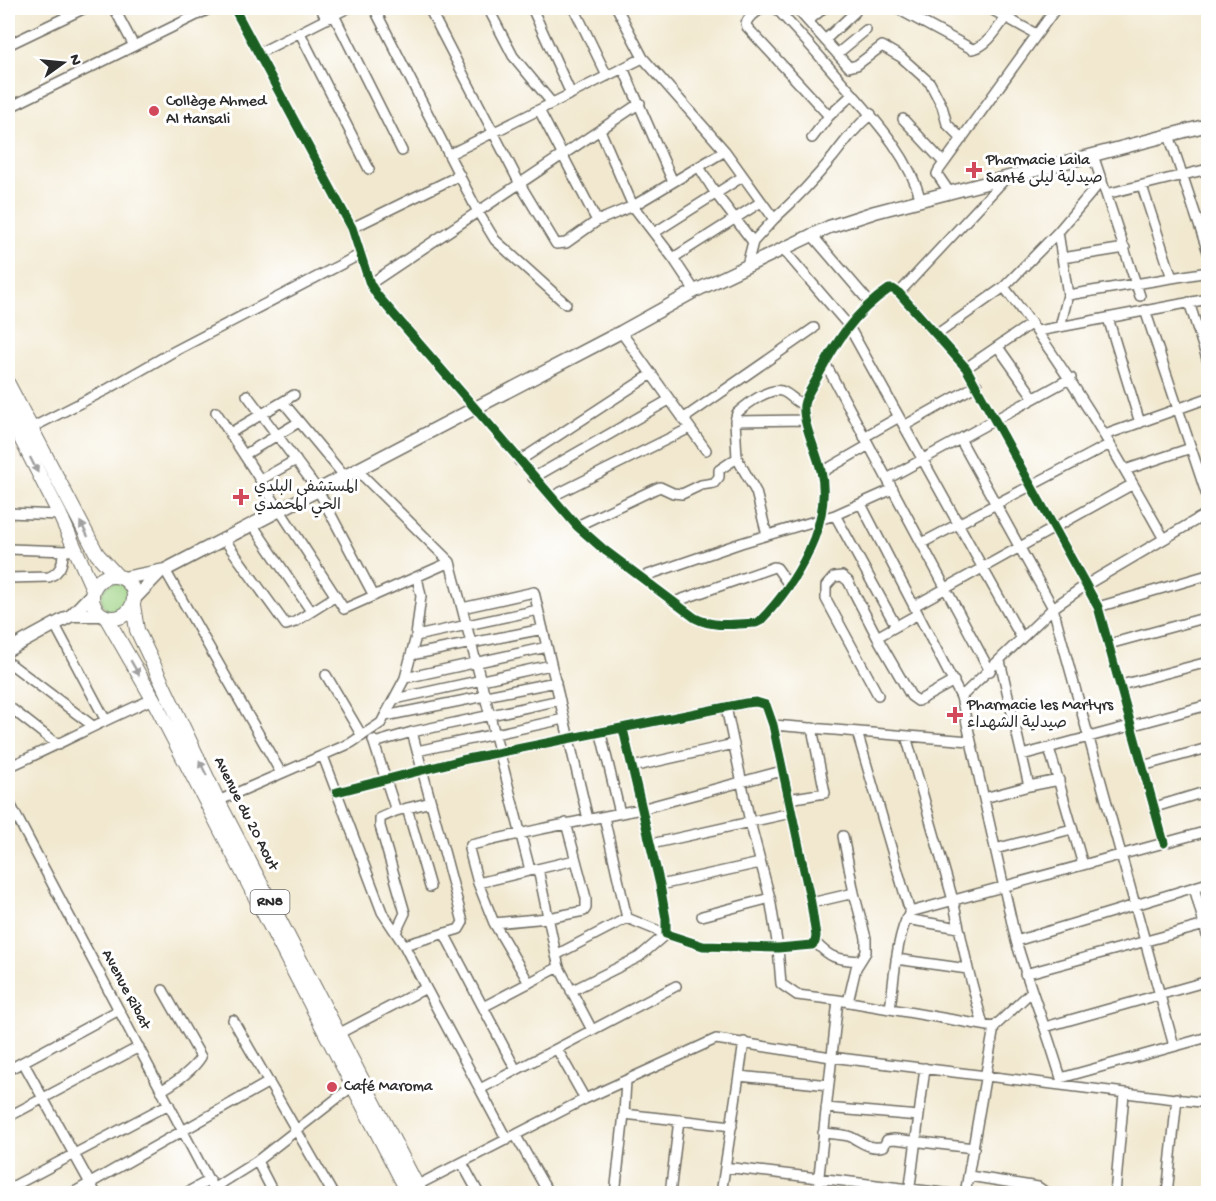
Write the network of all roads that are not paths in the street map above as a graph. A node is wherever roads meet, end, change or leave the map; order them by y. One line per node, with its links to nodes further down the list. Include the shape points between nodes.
1 (64, 8): 22 (street)
2 (85, 8): 22 (street)
3 (114, 8): 31 (street)
4 (211, 8): 31 (street)
5 (234, 8): 32 (street)
6 (321, 8): 23 (street)
7 (348, 8): 23 (street)
8 (374, 8): 54 (street)
9 (430, 8): 48 (street)
10 (491, 8): 39 (street, via 513,56)
11 (532, 8): 37 (street)
12 (574, 8): 36 (street)
13 (617, 8): 34 (street)
14 (762, 8): 44 (street, via 749,18 747,27)
15 (776, 8): 38 (street)
16 (796, 8): 25 (street)
17 (824, 8): 25 (street)
18 (896, 8): 24 (street, via 972,49 985,44)
19 (989, 8): 24 (street)
20 (1056, 8): 28 (street)
21 (855, 12): 29 (street)
22 (73, 13): 30 (street)
23 (330, 17): 27 (street); 52 (street)
24 (1006, 17): 28 (street)
25 (808, 21): 29 (street)
26 (866, 30): 33 (street)
27 (300, 33): 32 (street); 59 (street)
28 (1036, 34): 51 (street)
29 (825, 40): 33 (street)
30 (8, 45)
31 (134, 46): 41 (street)
32 (259, 52): 79 (street)
33 (837, 54): 51 (street, via 851,67 882,46 901,57 930,83 946,124)
34 (643, 58): 35 (street); 53 (street)
35 (623, 68): 36 (street); 40 (street)
36 (607, 76): 37 (street)
37 (571, 94): 39 (street)
38 (853, 94): 43 (street); 44 (street)
39 (552, 103): 42 (street)
40 (640, 104): 47 (street); 66 (street)
41 (8, 108)
42 (539, 110): 48 (street); 55 (street)
43 (871, 114): 73 (street, via 911,174); 77 (street)
44 (830, 116): 50 (street)
45 (903, 119): 57 (street)
46 (1209, 125): 49 (street)
47 (600, 130): 55 (street); 74 (street)
48 (495, 132): 54 (street); 67 (street)
49 (1169, 135): 56 (street); 62 (street)
50 (812, 138)
51 (962, 139): 57 (street)
52 (402, 151)
53 (725, 151): 58 (street); 63 (street)
54 (450, 154): 61 (street)
55 (562, 155): 67 (street); 78 (street)
56 (1093, 155): 64 (street); 65 (street)
57 (944, 163): 69 (street, via 937,174)
58 (699, 167): 66 (street); 70 (street)
59 (369, 169)
60 (1209, 169): 62 (street)
61 (460, 175): 75 (street); 79 (street)
62 (1183, 176): 68 (street); 86 (street)
63 (742, 177): 70 (street); 72 (street)
64 (1006, 178): 69 (street); 97 (street)
65 (1102, 180): 71 (street); 80 (street)
66 (673, 182): 74 (street)
67 (520, 184): 75 (street); 78 (street, via 556,244 566,243)
68 (1142, 186): 71 (street); 92 (street)
69 (950, 192): 73 (street)
70 (716, 194): 76 (street); 81 (street)
71 (1106, 194): 85 (street)
72 (761, 201): 76 (street); 77 (street)
73 (921, 201): 82 (street)
74 (633, 206): 78 (street); 81 (street)
75 (478, 212): 94 (street); 102 (street, via 495,240)
76 (734, 219): 83 (street); 88 (street)
77 (774, 219): 83 (street)
78 (597, 221)
79 (352, 228): 87 (street)
80 (1058, 232): 89 (street); 95 (street)
81 (654, 233): 88 (street)
82 (811, 234): 84 (street); 103 (street)
83 (753, 242): 90 (street)
84 (782, 248): 90 (street); 106 (street)
85 (1125, 248): 89 (street); 93 (street)
86 (1209, 252)
87 (361, 254): 94 (street); 139 (street)
88 (673, 258): 96 (street)
89 (1062, 258): 98 (street)
90 (747, 265): 96 (street)
91 (1209, 272): 92 (street)
92 (1172, 278): 93 (street)
93 (1136, 283): 98 (street); 99 (street)
94 (370, 284): 127 (street)
95 (1004, 287): 107 (street); 111 (street)
96 (695, 291): 110 (street)
97 (899, 293): 103 (street, via 889,290); 111 (street)
98 (1068, 295): 108 (street)
99 (1140, 296)
100 (1209, 298): 101 (street)
101 (1190, 302): 104 (street); 113 (street)
102 (566, 304)
103 (871, 304): 106 (street)
104 (1145, 310): 105 (street); 128 (street)
105 (1108, 318): 108 (street); 138 (street)
106 (848, 325): 114 (street); 137 (street)
107 (1035, 327): 108 (street); 112 (street); 117 (street)
108 (1060, 327)
109 (814, 328): 132 (street)
110 (621, 332): 116 (street); 127 (street)
111 (936, 334): 115 (street)
112 (998, 347): 115 (street); 122 (street)
113 (1209, 362)
114 (825, 363): 126 (street); 145 (street)
115 (966, 368): 119 (street)
116 (652, 374): 124 (street); 153 (street)
117 (1071, 378): 122 (street); 143 (street)
118 (8, 384): 139 (main road, RN8)
119 (976, 385): 133 (street); 137 (street)
120 (247, 395): 131 (street)
121 (294, 395): 125 (street)
122 (1034, 398): 133 (street)
123 (1209, 398): 128 (street)
124 (669, 400): 132 (street); 158 (street)
125 (283, 402): 131 (street); 136 (street)
126 (804, 405): 134 (street); 135 (street, via 784,392 765,393 736,413)
127 (474, 408): 153 (street); 154 (street)
128 (1178, 409): 138 (street); 147 (street)
129 (216, 412): 141 (street)
130 (8, 413): 172 (main road, RN8, one-way to 172)
131 (261, 414): 141 (street); 142 (street)
132 (684, 419): 140 (street)
133 (996, 419): 144 (street); 162 (street)
134 (806, 420): 135 (street); 156 (street)
135 (735, 421): 150 (street)
136 (299, 422): 142 (street); 157 (street)
137 (901, 422): 145 (street); 152 (street)
138 (1140, 423): 143 (street)
139 (31, 428): 190 (main road, RN8, one-way to 139, via 97,554)
140 (690, 428): 148 (street); 165 (street)
141 (230, 433): 149 (street)
142 (277, 435): 149 (street); 151 (street)
143 (1105, 435): 146 (street)
144 (960, 439): 152 (street); 168 (street)
145 (866, 441): 156 (street); 159 (street)
146 (1110, 444): 155 (street); 162 (street)
147 (1191, 448): 155 (street); 166 (street)
148 (706, 450)
149 (244, 455): 160 (street)
150 (737, 458): 177 (street, via 719,470 714,483 682,494 660,487); 179 (street, via 756,492)
151 (296, 460): 160 (street); 164 (street)
152 (922, 460): 159 (street); 176 (street)
153 (519, 461): 158 (street)
154 (357, 470): 157 (street); 186 (street)
155 (1125, 470): 161 (street)
156 (822, 472): 174 (street, via 824,501)
157 (345, 477): 164 (street)
158 (533, 478): 165 (street)
159 (887, 479): 163 (street)
160 (260, 480): 169 (street)
161 (1133, 484): 178 (street); 181 (street)
162 (1032, 485): 168 (street); 178 (street)
163 (893, 489): 167 (street); 182 (street)
164 (318, 490): 169 (street); 199 (street)
165 (551, 497): 177 (street)
166 (1209, 499)
167 (861, 504): 173 (street); 206 (street)
168 (996, 504): 176 (street); 183 (street)
169 (280, 509): 175 (street); 198 (street)
170 (8, 513): 172 (street)
171 (1209, 513): 181 (street)
172 (60, 515): 185 (main road, RN8)
173 (835, 515): 174 (street); 213 (street)
174 (820, 518): 179 (street); 194 (street, via 802,566)
175 (252, 524): 180 (street); 207 (street)
176 (958, 524): 182 (street); 187 (street)
177 (577, 526): 192 (street)
178 (1055, 527): 183 (street); 195 (street)
179 (767, 535): 192 (street)
180 (224, 539): 188 (street); 207 (street, via 286,625)
181 (1164, 539): 195 (street)
182 (921, 543): 196 (street)
183 (1019, 547): 187 (street); 204 (street)
184 (8, 549): 185 (street)
185 (70, 551): 193 (street, via 54,576); 197 (main road, RN8)
186 (450, 562): 191 (street); 203 (street)
187 (982, 568): 196 (street); 217 (street)
188 (162, 571): 190 (street); 200 (street); 276 (street)
189 (1209, 575): 202 (street)
190 (121, 577): 197 (main road, via 105,577); 200 (main road, RN8, via 132,587)
191 (417, 577): 199 (street); 215 (street, via 421,596)
192 (642, 577): 201 (street)
193 (8, 578)
194 (789, 585): 201 (street, via 774,567); 201 (street, via 756,623 712,626)
195 (1086, 585): 202 (street); 204 (street)
196 (946, 588): 206 (street); 228 (street)
197 (92, 591): 208 (street); 209 (main road, RN8, via 93,604)
198 (336, 596): 199 (street, via 344,609); 207 (street)
199 (374, 596)
200 (134, 602): 209 (main road, via 122,616); 286 (main road, Avenue du 20 Aout / RN8, one-way to 200, via 137,630)
201 (674, 602)
202 (1098, 607): 219 (street)
203 (462, 608): 205 (street, via 534,592); 212 (street)
204 (1053, 608): 217 (street); 259 (street)
205 (538, 610): 212 (street); 214 (street)
206 (916, 610): 213 (street); 232 (street)
207 (311, 611)
208 (72, 615): 209 (street); 211 (street)
209 (104, 616): 238 (main road, Avenue du 20 Aout / RN8, one-way to 238)
210 (1209, 617): 219 (street)
211 (55, 625): 221 (street); 246 (street)
212 (466, 626): 215 (street); 218 (street)
213 (896, 626): 216 (street)
214 (543, 629): 218 (street); 220 (street)
215 (416, 636): 222 (street)
216 (877, 637): 232 (street, via 916,700); 235 (street, via 848,581 842,576 834,577 826,586 826,599)
217 (1021, 637): 223 (street)
218 (471, 643): 222 (street); 225 (street)
219 (1109, 644): 234 (street)
220 (547, 647): 225 (street); 227 (street)
221 (8, 650)
222 (411, 655): 230 (street)
223 (1000, 661): 228 (street); 269 (street)
224 (8, 662): 249 (street)
225 (476, 662): 230 (street); 231 (street)
226 (1209, 662): 234 (street)
227 (551, 665): 231 (street); 233 (street)
228 (990, 671): 237 (street)
229 (326, 675): 255 (street)
230 (405, 678): 239 (street)
231 (481, 680): 236 (street); 239 (street)
232 (954, 681): 237 (street)
233 (556, 682): 236 (street); 240 (street)
234 (1121, 685): 250 (street)
235 (878, 694)
236 (485, 696): 244 (street); 245 (street)
237 (961, 697): 261 (street)
238 (153, 699): 246 (street); 378 (main road, Avenue du 20 Aout / RN8)
239 (395, 699): 245 (street)
240 (560, 700): 244 (street); 247 (street)
241 (1209, 705): 250 (street)
242 (8, 706): 264 (street)
243 (726, 707): 248 (street, via 762,703); 252 (street); 263 (street)
244 (490, 715): 253 (street); 256 (street)
245 (385, 716): 255 (street)
246 (105, 719): 249 (street)
247 (564, 719): 256 (street); 260 (street)
248 (773, 725): 251 (street); 275 (street)
249 (93, 726): 264 (street)
250 (1132, 726): 259 (street); 271 (street)
251 (812, 728): 254 (street); 284 (street, via 825,793)
252 (623, 729): 257 (street); 273 (street)
253 (412, 732): 262 (street); 267 (street)
254 (857, 732): 258 (street); 322 (street)
255 (366, 734): 262 (street); 270 (street)
256 (495, 734): 267 (street); 268 (street)
257 (601, 734): 260 (street); 293 (street)
258 (906, 736): 261 (street); 319 (street)
259 (1089, 737): 265 (street); 306 (street)
260 (569, 738): 268 (street); 296 (street)
261 (970, 741): 283 (street)
262 (374, 743): 277 (street)
263 (734, 744): 273 (street); 279 (street)
264 (58, 745): 272 (street)
265 (1049, 748): 269 (street); 278 (street)
266 (1209, 748): 271 (street)
267 (417, 751): 274 (street)
268 (499, 752): 274 (street); 301 (street)
269 (1023, 755): 280 (street)
270 (323, 756): 276 (street); 282 (street)
271 (1142, 766): 288 (street)
272 (8, 767)
273 (632, 767): 290 (street)
274 (422, 769): 277 (street); 287 (street)
275 (782, 771): 279 (street); 284 (street)
276 (281, 773): 286 (street)
277 (385, 778): 282 (street); 291 (street)
278 (1059, 780): 280 (street); 299 (street)
279 (742, 783): 290 (street); 297 (street)
280 (1029, 786): 283 (street)
281 (1209, 791): 288 (street)
282 (337, 792): 329 (street, via 382,912)
283 (984, 798): 305 (street)
284 (789, 799): 294 (street)
285 (8, 800): 292 (street, Avenue Ribat)
286 (218, 801): 362 (main road, Avenue du 20 Aout / RN8)
287 (431, 802): 289 (street); 330 (street, via 463,922 459,929)
288 (1155, 807): 303 (street)
289 (407, 808): 291 (street); 315 (street)
290 (641, 809): 293 (street); 304 (street)
291 (396, 811): 329 (street, via 379,822 405,912)
292 (10, 812): 356 (street, Avenue Ribat)
293 (620, 813): 295 (street)
294 (791, 813): 297 (street); 320 (street)
295 (604, 817): 296 (street); 325 (street)
296 (588, 819): 298 (street)
297 (750, 822): 304 (street); 308 (street)
298 (566, 823): 301 (street); 307 (street)
299 (1072, 829): 305 (street); 309 (street)
300 (1209, 831): 303 (street)
301 (520, 833): 310 (street); 311 (street, via 471,845)
302 (843, 836): 317 (street)
303 (1164, 843): 306 (street)
304 (651, 844): 313 (street)
305 (995, 849): 314 (street)
306 (1121, 854): 309 (street); 321 (street)
307 (575, 860): 310 (street); 324 (street, via 586,908 580,913)
308 (760, 863): 313 (street); 318 (street)
309 (1083, 865): 314 (street)
310 (534, 869): 311 (street); 324 (street)
311 (478, 883): 326 (street)
312 (1209, 883): 316 (street)
313 (660, 885): 331 (street)
314 (1003, 886): 319 (street); 333 (street)
315 (430, 887)
316 (1194, 887): 321 (street); 327 (street)
317 (854, 893): 320 (street); 340 (street, via 866,938 866,952)
318 (770, 898): 323 (street); 337 (street)
319 (953, 900): 322 (street); 328 (street)
320 (811, 903): 335 (street)
321 (1135, 905): 333 (street); 334 (street)
322 (908, 915): 328 (street); 339 (street)
323 (702, 916)
324 (548, 918): 326 (street); 338 (street)
325 (627, 918): 331 (street); 338 (street)
326 (494, 923): 345 (street)
327 (1204, 925): 332 (street); 334 (street)
328 (959, 928): 342 (street)
329 (396, 932): 336 (street)
330 (444, 933): 336 (street); 354 (street)
331 (666, 934): 337 (street, via 703,946); 349 (street, via 639,957)
332 (1209, 939)
333 (1016, 940): 343 (street)
334 (1145, 941): 343 (street); 351 (street)
335 (815, 942): 337 (street); 340 (street, via 836,959)
336 (404, 945): 347 (street)
337 (778, 948): 352 (street, via 781,984 797,995)
338 (556, 955): 341 (street)
339 (896, 959): 342 (street); 355 (street)
340 (859, 961): 353 (street)
341 (559, 967): 345 (street); 349 (street)
342 (968, 969): 358 (street)
343 (1025, 974): 350 (street)
344 (1209, 981): 351 (street)
345 (529, 983): 354 (street)
346 (676, 986): 361 (street)
347 (426, 988): 362 (street); 380 (street)
348 (163, 990): 381 (street, via 201,1057)
349 (572, 991): 361 (street)
350 (1032, 991): 359 (street); 360 (street)
351 (1160, 995): 359 (street); 366 (street)
352 (838, 1000): 353 (street); 368 (street)
353 (848, 1002): 355 (street)
354 (483, 1007): 372 (street)
355 (890, 1009): 358 (street)
356 (119, 1010): 365 (street, Avenue Ribat); 369 (street)
357 (233, 1020): 376 (street)
358 (983, 1025): 360 (street)
359 (1045, 1027): 377 (street)
360 (994, 1028): 373 (street)
361 (592, 1030): 367 (street)
362 (338, 1034): 409 (main road, Avenue du 20 Aout / RN8)
363 (1209, 1037): 366 (street)
364 (744, 1042): 368 (street); 374 (street); 375 (street, via 716,1039)
365 (139, 1047): 381 (street, Avenue Ribat); 383 (street)
366 (1174, 1047): 377 (street)
367 (557, 1048): 372 (street); 385 (street)
368 (831, 1057): 370 (street); 379 (street)
369 (23, 1062): 371 (street); 383 (street)
370 (925, 1068): 373 (street); 390 (street)
371 (8, 1070)
372 (516, 1071): 380 (street)
373 (986, 1075): 377 (street); 399 (street)
374 (739, 1076): 379 (street); 393 (street)
375 (626, 1081): 385 (street); 389 (street)
376 (269, 1082): 394 (street); 395 (street)
377 (1062, 1082): 382 (street)
378 (354, 1085): 395 (street); 409 (main road, Avenue du 20 Aout / RN8)
379 (828, 1085): 388 (street)
380 (480, 1089): 397 (street)
381 (162, 1090): 387 (street, Avenue Ribat)
382 (1124, 1094): 384 (street); 425 (street)
383 (43, 1098): 391 (street); 400 (street)
384 (1177, 1098): 386 (street); 426 (street)
385 (585, 1099): 397 (street)
386 (1209, 1103)
387 (169, 1104): 394 (street, Avenue Ribat); 400 (street)
388 (826, 1108): 390 (street); 396 (street)
389 (624, 1114): 392 (street); 418 (street)
390 (919, 1116): 398 (street)
391 (8, 1117)
392 (679, 1120): 393 (street); 419 (street)
393 (732, 1126): 403 (street)
394 (183, 1130): 406 (street); 407 (street, Avenue Ribat)
395 (298, 1130): 401 (street); 415 (street)
396 (824, 1133): 398 (street, via 848,1136 879,1147 889,1140); 405 (street)
397 (511, 1138): 402 (street); 417 (street)
398 (916, 1142): 399 (street); 410 (street)
399 (974, 1148): 404 (street)
400 (74, 1154): 406 (street); 408 (street)
401 (257, 1161): 407 (street); 414 (street)
402 (462, 1163): 409 (street); 416 (street)
403 (725, 1167): 405 (street); 420 (street)
404 (969, 1176): 423 (street); 424 (street, via 1038,1187)
405 (819, 1177): 410 (street); 421 (street)
406 (90, 1183): 411 (street); 412 (street)
407 (213, 1187): 413 (street)
408 (8, 1188)
409 (413, 1191)
410 (910, 1191): 422 (street)
411 (71, 1194)
412 (96, 1194)
413 (184, 1194)
414 (274, 1194)
415 (333, 1194)
416 (479, 1194)
417 (549, 1194)
418 (615, 1194)
419 (670, 1194)
420 (721, 1194)
421 (817, 1194)
422 (952, 1194)
423 (965, 1194)
424 (1048, 1194)
425 (1115, 1194)
426 (1167, 1194)

